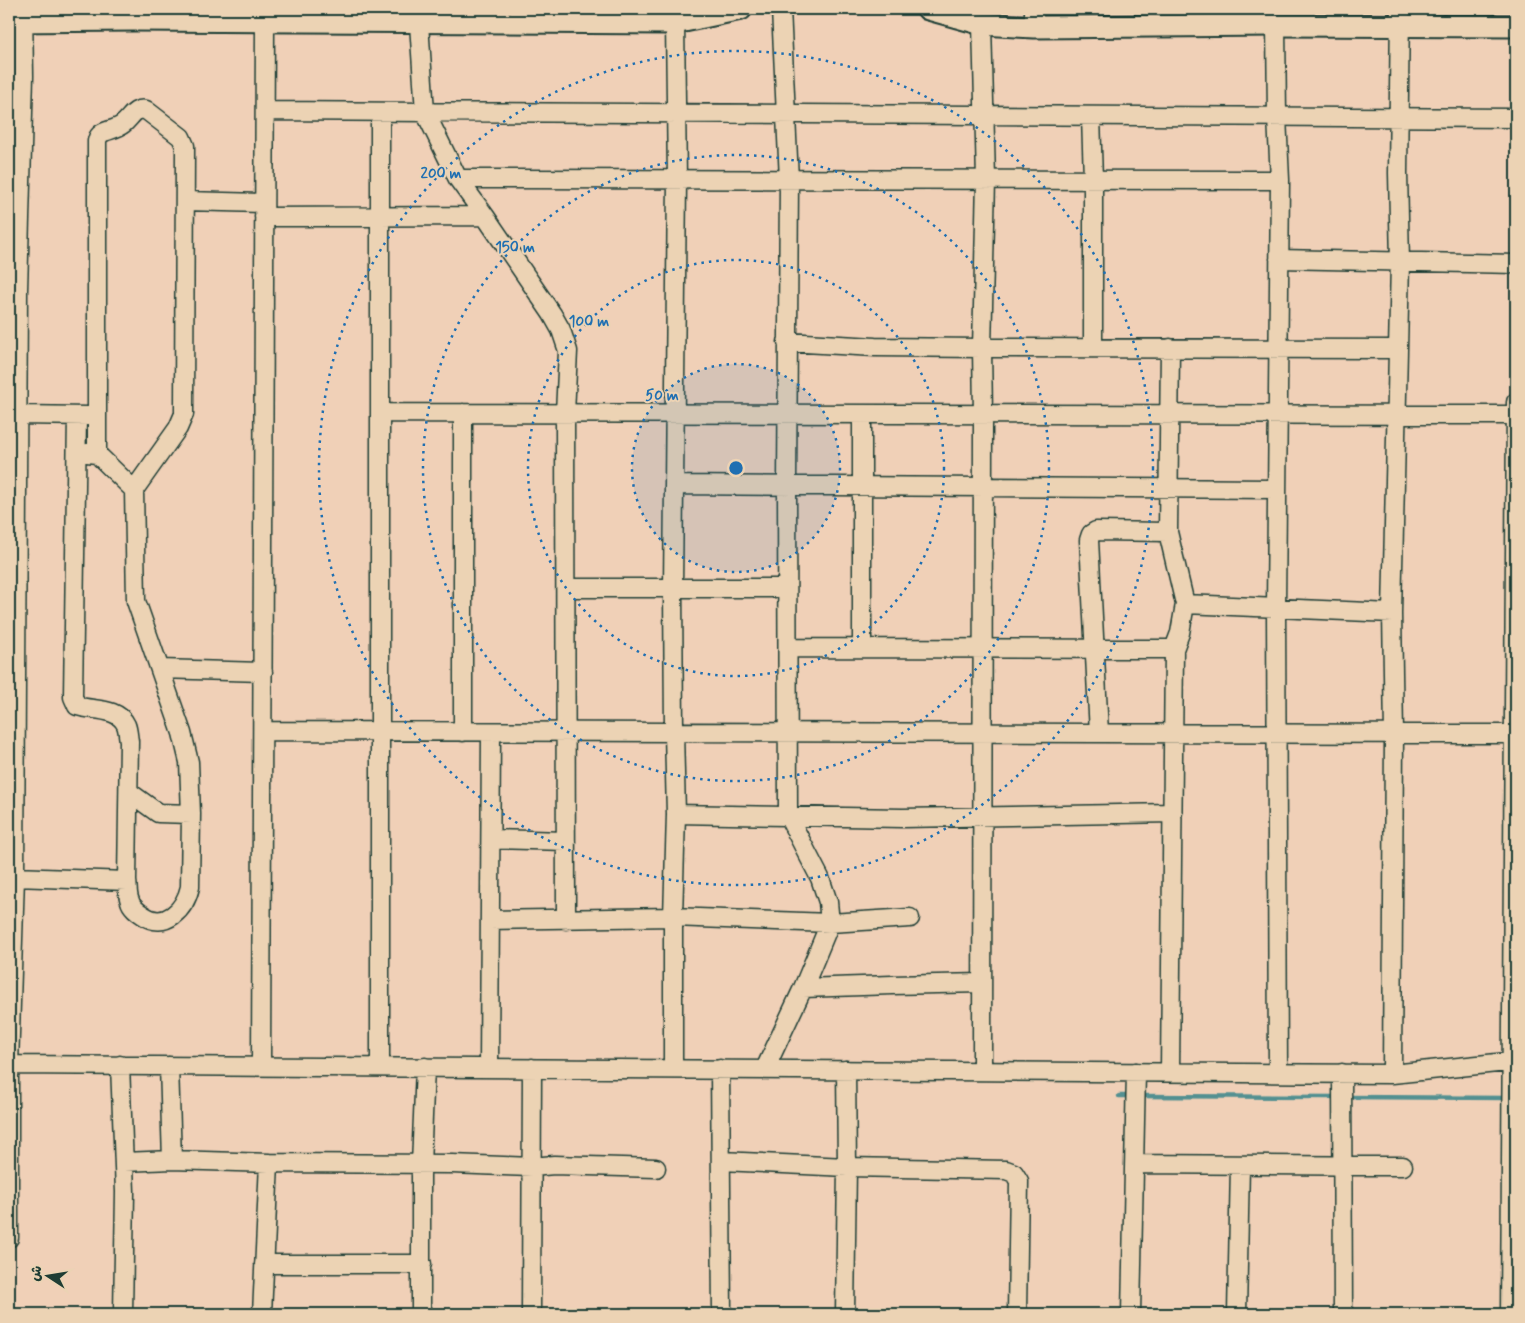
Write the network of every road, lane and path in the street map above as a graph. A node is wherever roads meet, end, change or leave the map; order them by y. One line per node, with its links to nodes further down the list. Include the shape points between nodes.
1 (781, 9): 21 (street)
2 (928, 9): 13 (main road)
3 (734, 10): 12 (main road)
4 (135, 14): 8 (main road); 11 (main road)
5 (324, 15): 6 (main road); 11 (main road)
6 (418, 15): 7 (main road); 19 (street)
7 (540, 15): 12 (main road)
8 (19, 17): 16 (street, via 24,76)
9 (1399, 17): 14 (main road); 15 (main road); 25 (street)
10 (1034, 18): 13 (main road); 14 (main road)
11 (265, 21): 17 (street)
12 (675, 23): 20 (street)
13 (982, 24): 22 (street)
14 (1276, 25): 24 (street)
15 (1516, 26)
16 (15, 110): 40 (street)
17 (265, 111): 18 (street); 34 (street)
18 (380, 112): 19 (street); 35 (street)
19 (425, 112): 20 (street); 27 (street)
20 (675, 114): 21 (street); 28 (street)
21 (787, 114): 22 (street); 29 (street)
22 (984, 115): 23 (street); 30 (street)
23 (1091, 116): 24 (street); 31 (street)
24 (1277, 117): 25 (street); 32 (street)
25 (1399, 118): 26 (street); 38 (street)
26 (1516, 118)
27 (458, 179): 28 (street); 36 (street)
28 (677, 180): 29 (street); 51 (street)
29 (789, 180): 30 (street); 41 (street)
30 (986, 180): 31 (street); 42 (street)
31 (1093, 180): 32 (street); 43 (street)
32 (1280, 180): 37 (street)
33 (185, 201): 34 (street); 61 (street, via 184,141 153,115 140,109 118,128 99,135); 70 (street, via 184,414 178,428)
34 (264, 210): 35 (street); 85 (street)
35 (380, 216): 36 (street); 48 (street)
36 (485, 216): 50 (street, via 561,330 568,351)
37 (1279, 259): 38 (street); 45 (street)
38 (1400, 262): 39 (street); 46 (street)
39 (1516, 264)
40 (13, 290): 56 (street)
41 (787, 342): 42 (street); 52 (street)
42 (982, 348): 43 (street); 54 (street)
43 (1093, 348): 44 (street)
44 (1170, 348): 45 (street); 55 (street)
45 (1279, 350): 46 (street); 57 (street)
46 (1398, 350): 58 (street)
47 (1516, 402): 59 (street)
48 (380, 413): 49 (street); 88 (street)
49 (463, 413): 50 (street); 89 (street)
50 (565, 413): 51 (street); 72 (street)
51 (674, 413): 52 (street); 64 (street)
52 (787, 414): 53 (street); 65 (street)
53 (862, 414): 54 (street); 66 (street)
54 (983, 414): 55 (street); 67 (street)
55 (1169, 414): 57 (street); 68 (street)
56 (16, 415): 60 (street); 86 (street)
57 (1278, 415): 58 (street); 69 (street)
58 (1397, 415): 59 (street); 77 (street)
59 (1516, 415): 78 (street)
60 (77, 416): 61 (street); 62 (street)
61 (98, 416): 63 (street)
62 (76, 451): 63 (street); 100 (street, via 73,697 77,706 109,711 126,726)
63 (97, 454): 70 (street)
64 (674, 484): 65 (street); 74 (street)
65 (786, 486): 66 (street); 73 (street)
66 (861, 486): 67 (street); 80 (street)
67 (982, 487): 68 (street); 81 (street)
68 (1168, 488): 69 (street); 71 (street)
69 (1277, 489): 76 (street)
70 (134, 490): 84 (street, via 136,601)
71 (1168, 532): 75 (street); 82 (street, via 1091,534)
72 (566, 588): 74 (street); 91 (street)
73 (787, 588): 74 (street); 79 (street)
74 (673, 589): 92 (street)
75 (1185, 604): 76 (street); 83 (street)
76 (1276, 608): 77 (street); 97 (street)
77 (1392, 613): 98 (street)
78 (1515, 614): 99 (street)
79 (788, 648): 80 (street); 93 (street)
80 (862, 648): 81 (street)
81 (983, 648): 82 (street); 94 (street)
82 (1094, 649): 83 (street); 95 (street)
83 (1174, 649): 96 (street)
84 (160, 669): 85 (street); 102 (street, via 189,762)
85 (263, 672): 87 (street)
86 (12, 710): 109 (street)
87 (263, 731): 88 (street); 123 (street)
88 (380, 731): 89 (street); 124 (street)
89 (463, 732): 90 (street)
90 (491, 732): 91 (street); 107 (street)
91 (566, 732): 92 (street); 108 (street)
92 (674, 732): 93 (street); 103 (street)
93 (788, 732): 94 (street); 104 (street)
94 (983, 733): 95 (street); 105 (street)
95 (1099, 733): 96 (street)
96 (1173, 733): 97 (street); 101 (street)
97 (1278, 733): 98 (street); 135 (street)
98 (1394, 734): 99 (street); 137 (street)
99 (1515, 734): 106 (street)
100 (129, 792): 102 (street, via 158,813); 110 (street)
101 (1173, 813): 105 (street); 134 (street)
102 (191, 814): 110 (street, via 190,887 182,908 169,918 148,919 130,902)
103 (676, 814): 104 (street); 111 (street)
104 (788, 816): 105 (street); 115 (street, via 820,878 828,902)
105 (982, 816): 116 (street)
106 (1515, 816): 117 (street)
107 (491, 839): 108 (street); 113 (street)
108 (566, 841): 114 (street)
109 (15, 877): 110 (street); 120 (street)
110 (127, 882)
111 (673, 917): 114 (street); 115 (street); 128 (street)
112 (910, 918): 115 (street)
113 (490, 920): 114 (street); 126 (street)
114 (566, 920)
115 (830, 923): 118 (street)
116 (982, 984): 118 (street); 132 (street)
117 (1514, 986): 119 (street)
118 (803, 988): 130 (street)
119 (1514, 1061): 137 (street); 151 (street)
120 (9, 1065): 121 (street); 138 (street)
121 (120, 1065): 122 (street); 141 (street)
122 (169, 1066): 123 (street); 139 (street)
123 (261, 1066): 124 (street)
124 (380, 1067): 125 (street)
125 (425, 1067): 126 (street); 143 (street)
126 (489, 1068): 127 (street)
127 (532, 1068): 128 (street); 148 (street)
128 (673, 1069): 129 (street)
129 (720, 1069): 130 (street); 140 (street)
130 (765, 1069): 131 (street)
131 (846, 1070): 132 (street); 149 (street)
132 (982, 1071): 133 (street)
133 (1136, 1072): 134 (street); 144 (street)
134 (1170, 1072): 135 (street)
135 (1278, 1073): 136 (street)
136 (1342, 1073): 137 (street); 146 (street)
137 (1392, 1074)
138 (9, 1158): 152 (street)
139 (172, 1160): 141 (street); 142 (street)
140 (721, 1161): 149 (street); 160 (street)
141 (124, 1162): 156 (street)
142 (269, 1163): 143 (street); 153 (street)
143 (421, 1164): 148 (street); 154 (street)
144 (1134, 1164): 145 (street); 163 (street)
145 (1240, 1165): 146 (street); 164 (street)
146 (1343, 1166): 147 (street); 165 (street)
147 (1403, 1166)
148 (532, 1167): 150 (street); 159 (street)
149 (848, 1167): 161 (street); 162 (street, via 1006,1170 1014,1173 1019,1181)
150 (656, 1168)
151 (1514, 1168): 155 (street)
152 (9, 1238)
153 (264, 1264): 154 (street); 157 (street)
154 (422, 1264): 158 (street)
155 (1513, 1275): 166 (street)
156 (123, 1314)
157 (262, 1314)
158 (421, 1314)
159 (531, 1314)
160 (722, 1314)
161 (845, 1314)
162 (1017, 1314)
163 (1131, 1314)
164 (1237, 1314)
165 (1343, 1314)
166 (1510, 1314)

